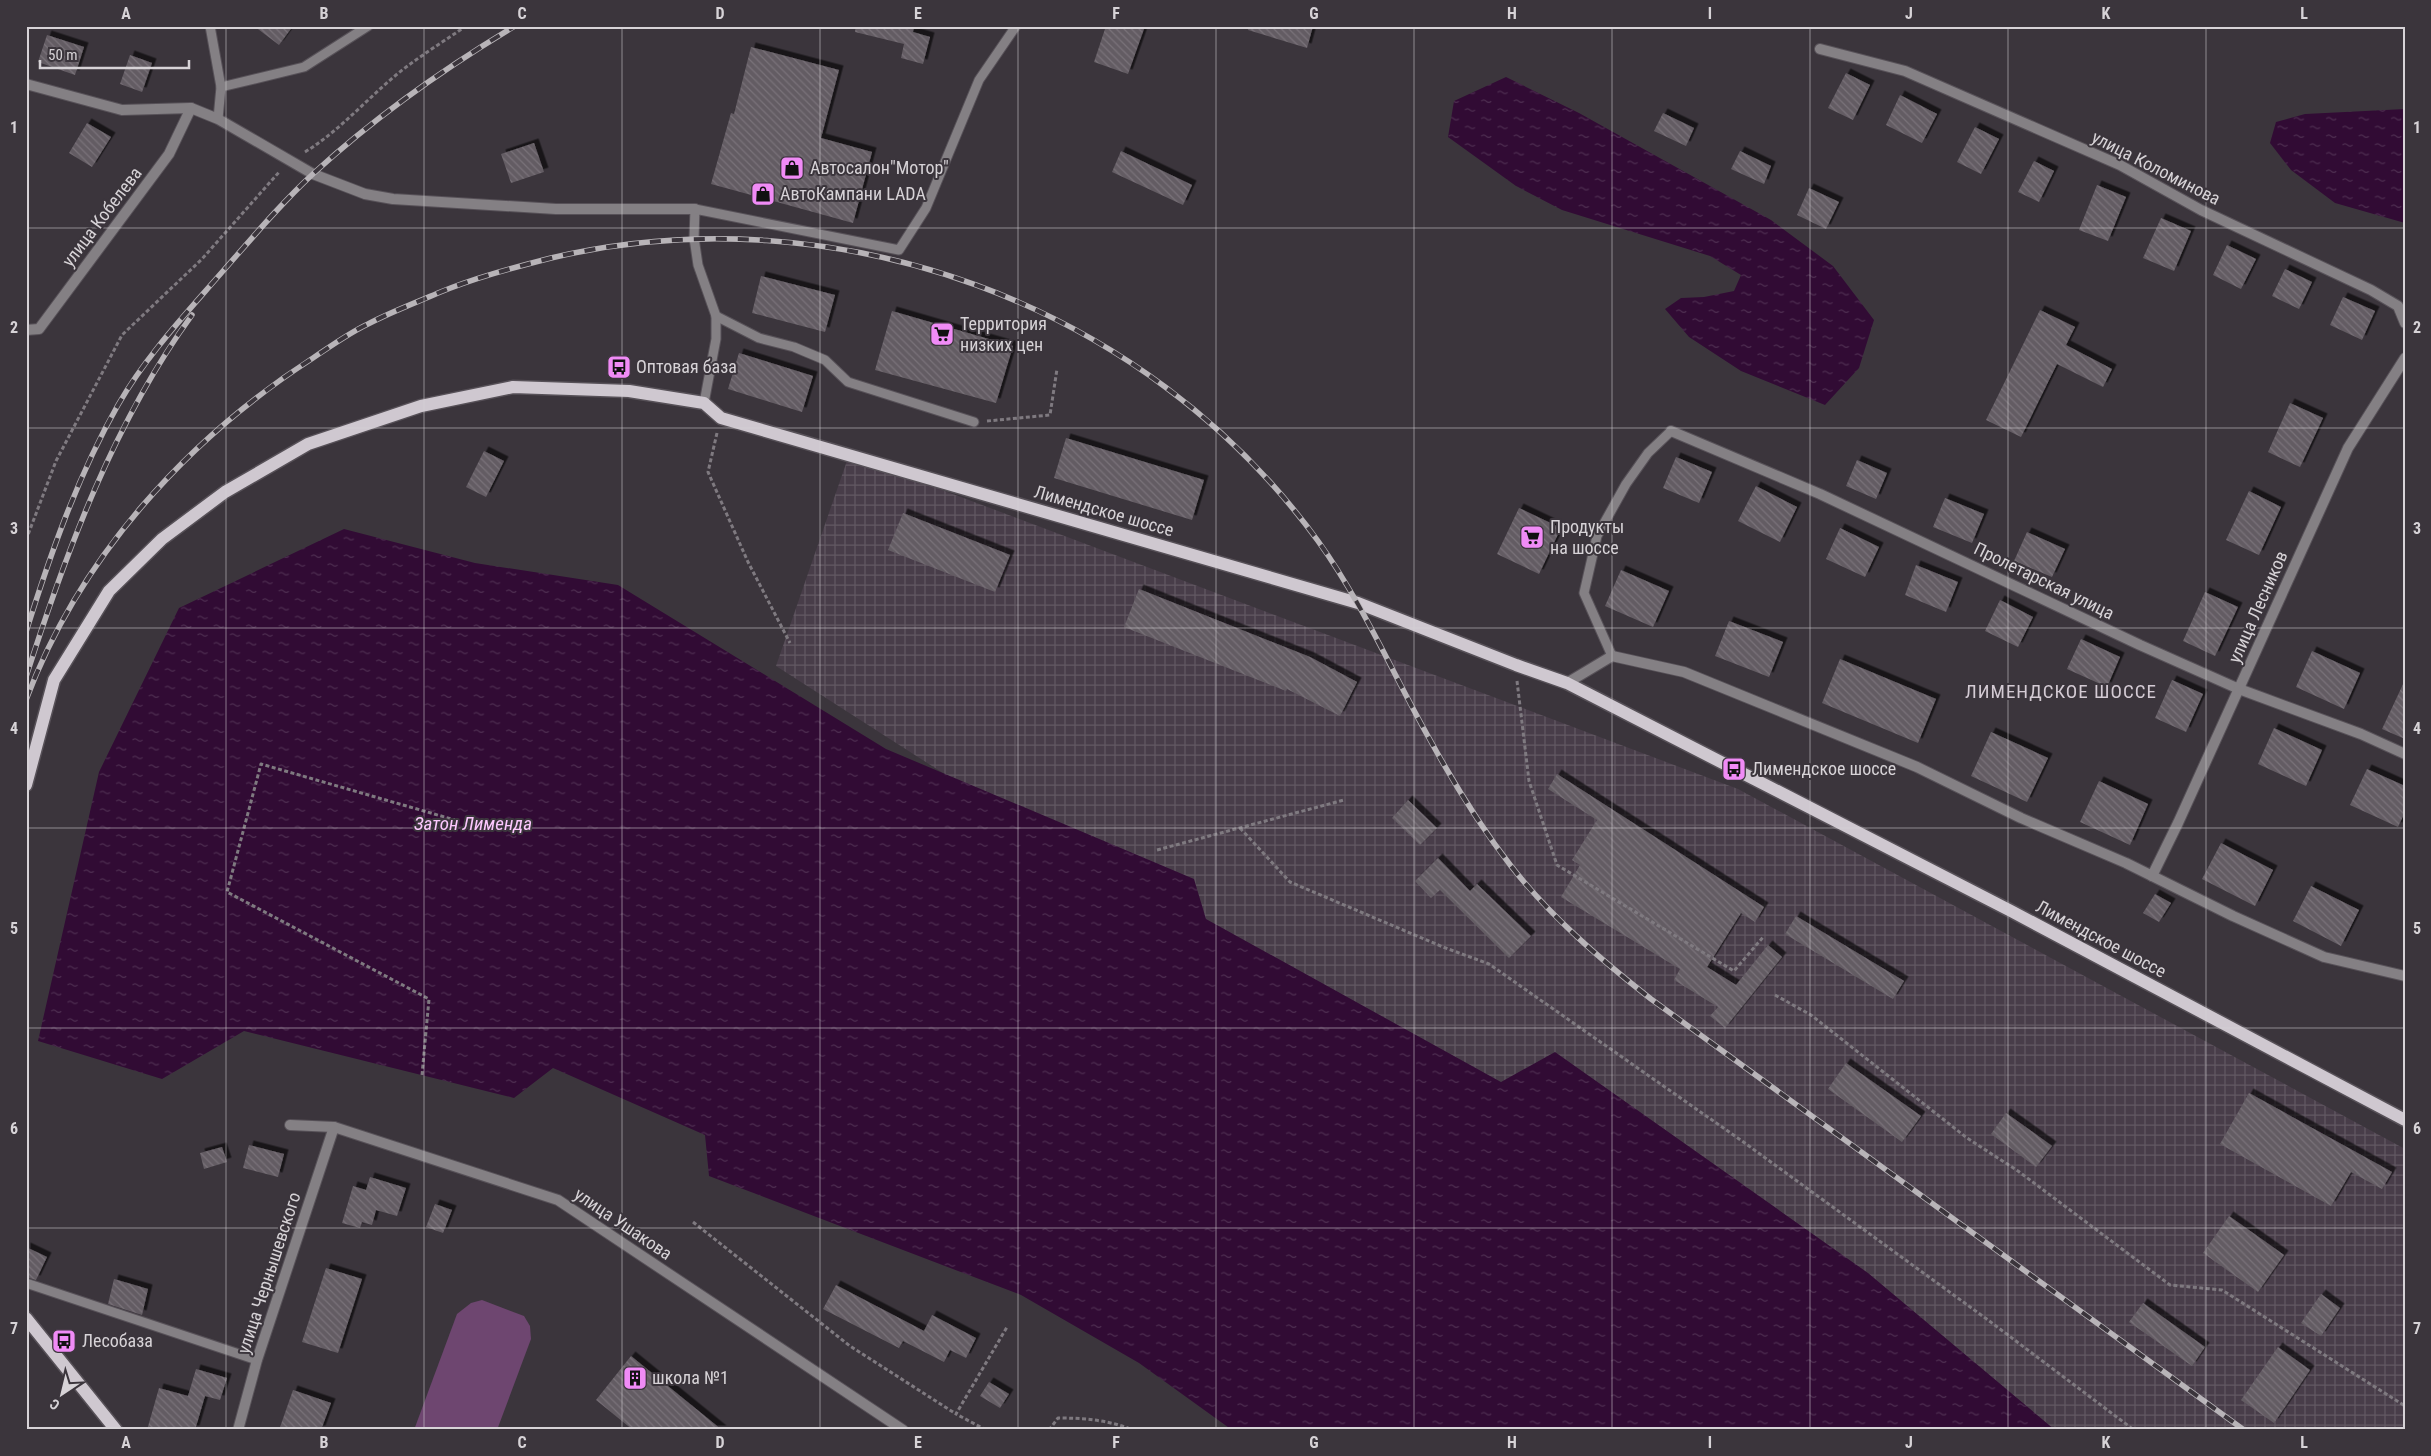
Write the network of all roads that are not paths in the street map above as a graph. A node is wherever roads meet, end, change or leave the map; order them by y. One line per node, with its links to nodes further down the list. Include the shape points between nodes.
1 (210, 26): 6 (lane)
2 (368, 26): 6 (lane, via 304,68)
3 (1016, 26): 9 (lane, via 978,80 926,208 899,250)
4 (1820, 49): 11 (street, улица Коломинова, via 1905,71 2120,165 2201,210 2371,290 2398,306)
5 (26, 84): 7 (street, via 122,110)
6 (221, 87): 8 (lane)
7 (191, 108): 8 (street); 12 (street, улица Кобелева, via 164,162 39,329)
8 (218, 119): 9 (street, via 338,185 365,194 393,199 556,209)
9 (695, 209): 10 (lane, via 694,238 698,265)
10 (716, 316): 14 (lane, via 716,338); 15 (lane, via 759,338 794,347 825,360 848,382)
11 (2405, 323)
12 (26, 330)
13 (2405, 358): 19 (street, улица Лесников, via 2348,448)
14 (704, 403): 18 (main road, Лимендское шоссе, via 721,418 1358,603); 21 (main road, via 628,391 513,387 422,406 308,444 225,492 162,539 110,591 54,680)
15 (974, 422)
16 (1671, 431): 17 (lane, via 1648,453 1626,484 1597,536 1584,593); 19 (street, Пролетарская улица, via 1820,494)
17 (1612, 656): 18 (street); 22 (street, via 1684,672 1908,763)
18 (1566, 683): 24 (main road, Лимендское шоссе, via 2011,911)
19 (2240, 689): 20 (street, Пролетарская улица); 22 (street, улица Лесников)
20 (2405, 754)
21 (26, 785)
22 (2152, 876): 23 (street, via 2324,957)
23 (2405, 976)
24 (2405, 1120)
25 (290, 1125): 26 (street, улица Ушакова)
26 (334, 1127): 29 (street, улица Чернышевского); 32 (street, улица Ушакова, via 558,1200)
27 (26, 1284): 29 (lane)
28 (26, 1318): 30 (main road)
29 (256, 1360): 31 (street, улица Чернышевского)
30 (116, 1430)
31 (238, 1430)
32 (903, 1430)

